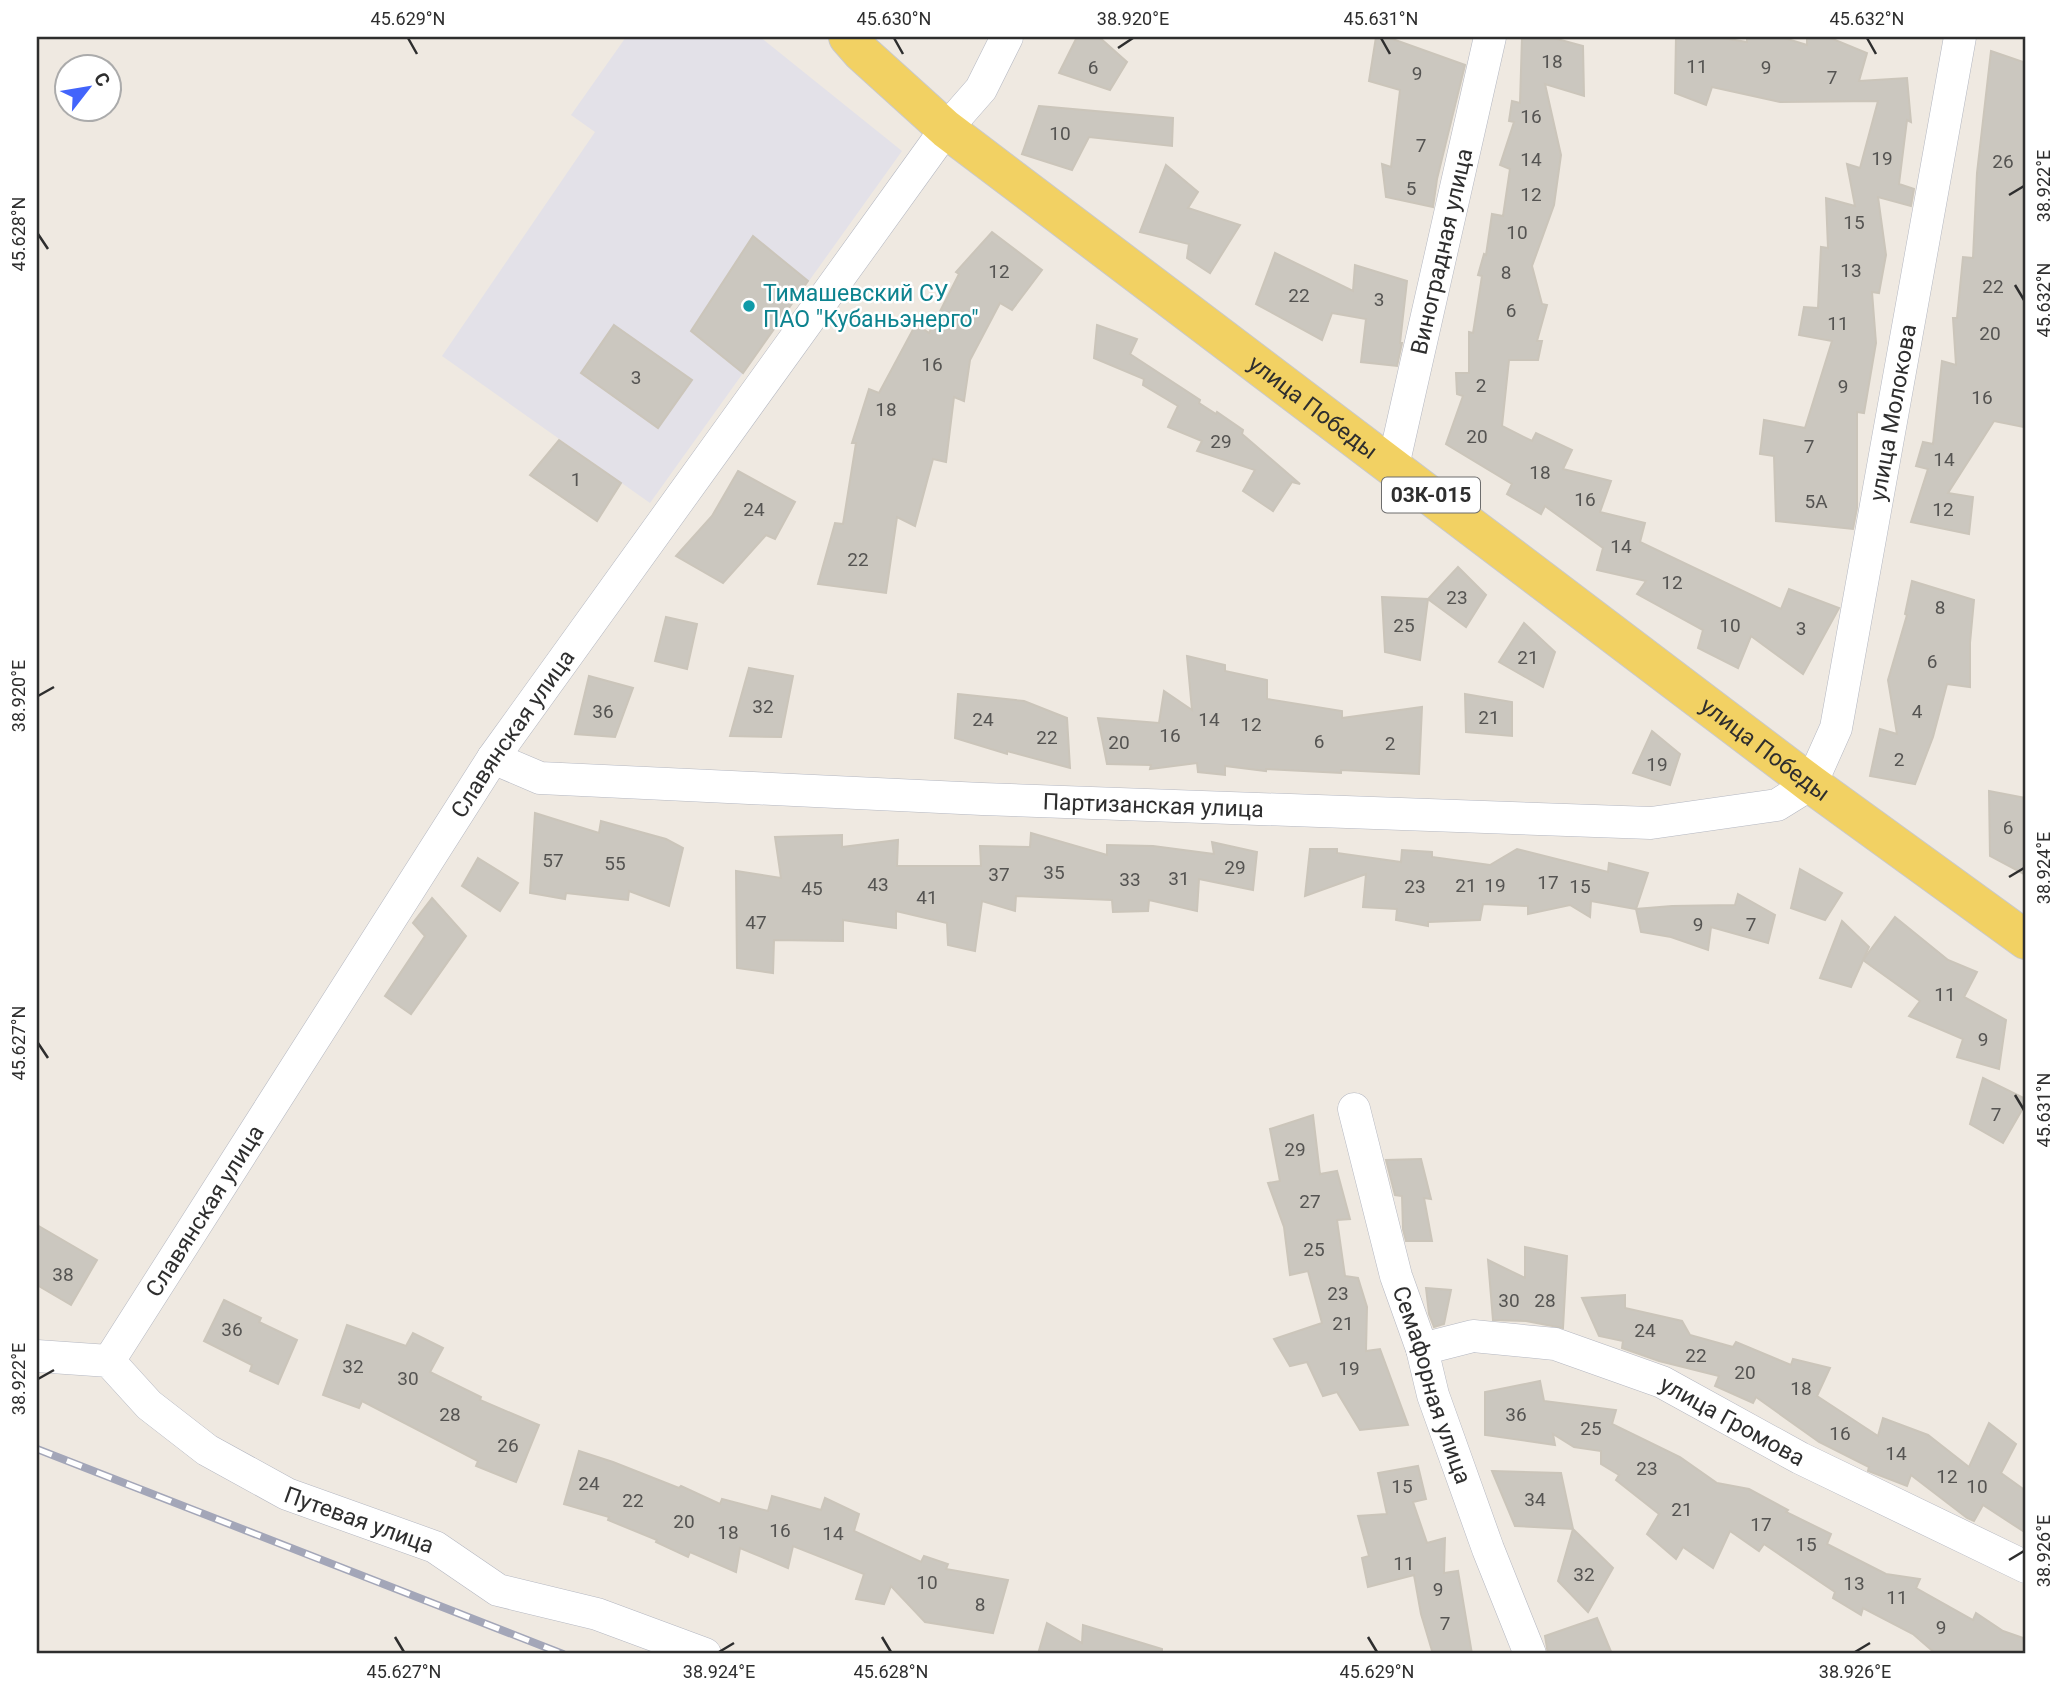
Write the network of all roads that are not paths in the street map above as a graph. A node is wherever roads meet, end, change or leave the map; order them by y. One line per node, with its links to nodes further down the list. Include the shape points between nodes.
1 (848, 37): 5 (main road, улица Победы / 03К-015)
2 (1007, 37): 5 (street, Славянская улица, via 981,89)
3 (1490, 37): 6 (street, Виноградная улица)
4 (1960, 37): 8 (street, улица Молокова, via 1836,728)
5 (946, 130): 6 (main road, улица Победы / 03К-015); 7 (street, Славянская улица)
6 (1393, 466): 8 (main road, улица Победы / 03К-015)
7 (493, 758): 8 (street, Партизанская улица, via 540,778 1651,823 1777,805); 13 (street, Славянская улица)
8 (1811, 784): 9 (main road, улица Победы / 03К-015)
9 (2026, 940)
10 (1354, 1109): 11 (street, Семафорная улица, via 1396,1276)
11 (1422, 1349): 14 (street, улица Громова, via 1473,1336 1555,1344 1662,1382 1800,1458); 16 (street, Семафорная улица, via 1433,1395)
12 (37, 1356): 13 (street)
13 (109, 1362): 15 (street, Путевая улица, via 149,1405 207,1450 287,1494 435,1547 498,1590 597,1614)
14 (2026, 1567)
15 (705, 1654)
16 (1530, 1654)

